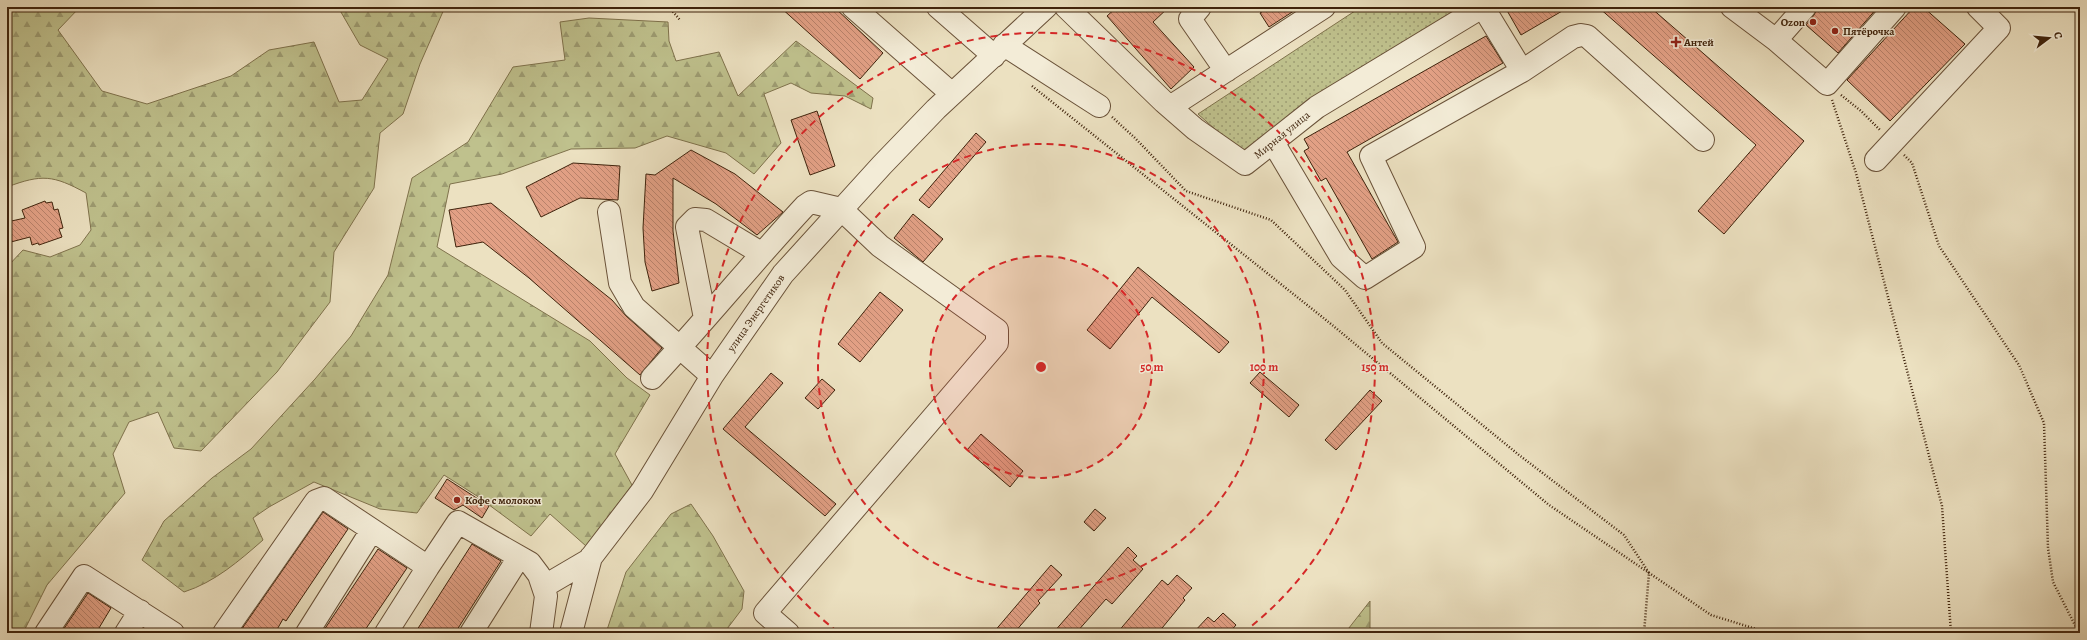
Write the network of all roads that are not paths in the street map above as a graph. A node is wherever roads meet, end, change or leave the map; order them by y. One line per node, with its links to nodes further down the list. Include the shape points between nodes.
1 (853, 7): 16 (street)
2 (938, 7): 13 (street)
3 (1046, 7): 13 (street)
4 (1066, 7): 18 (street, Мирная улица)
5 (1200, 7): 14 (street, via 1190,19)
6 (1482, 7): 15 (street); 20 (street, Мирная улица, via 1317,107)
7 (1732, 7): 12 (street)
8 (1806, 7): 12 (street)
9 (1895, 7): 12 (street, via 1827,84)
10 (1978, 7): 21 (street, via 1999,28)
11 (1315, 9): 14 (street)
12 (1776, 40)
13 (999, 50): 16 (street, улица Энергетиков); 17 (street)
14 (1226, 71): 18 (street)
15 (1522, 71): 19 (street, via 1573,37 1587,36); 20 (street, via 1370,156 1414,247 1365,278 1341,257)
16 (952, 94): 22 (street, улица Энергетиков)
17 (1099, 106)
18 (1170, 108): 20 (street, Мирная улица, via 1245,164)
19 (1703, 140)
20 (1273, 142)
21 (1876, 160)
22 (840, 209): 24 (street, via 808,203); 27 (street, улица Энергетиков, via 783,274); 44 (street, via 880,246 997,330 997,343 765,613)
23 (609, 212): 26 (street, via 620,283 634,307)
24 (761, 253): 25 (street); 25 (street, via 706,220 701,218 690,222 687,227)
25 (706, 318): 26 (street)
26 (680, 348): 27 (street); 28 (street)
27 (712, 376): 31 (street, улица Энергетиков, via 642,492)
28 (652, 378)
29 (372, 530): 32 (street); 38 (street, via 324,498 316,501); 39 (street)
30 (519, 557): 32 (street, via 458,522); 33 (street, via 540,575); 41 (street)
31 (591, 557): 33 (street, улица Энергетиков); 43 (street)
32 (428, 567): 40 (street)
33 (543, 588): 42 (street, via 546,596)
34 (140, 611): 35 (street, via 84,576); 36 (street); 37 (street)
35 (46, 633)
36 (126, 633)
37 (173, 633)
38 (224, 633)
39 (307, 633)
40 (386, 633)
41 (471, 633)
42 (541, 633)
43 (571, 633)
44 (788, 633)

